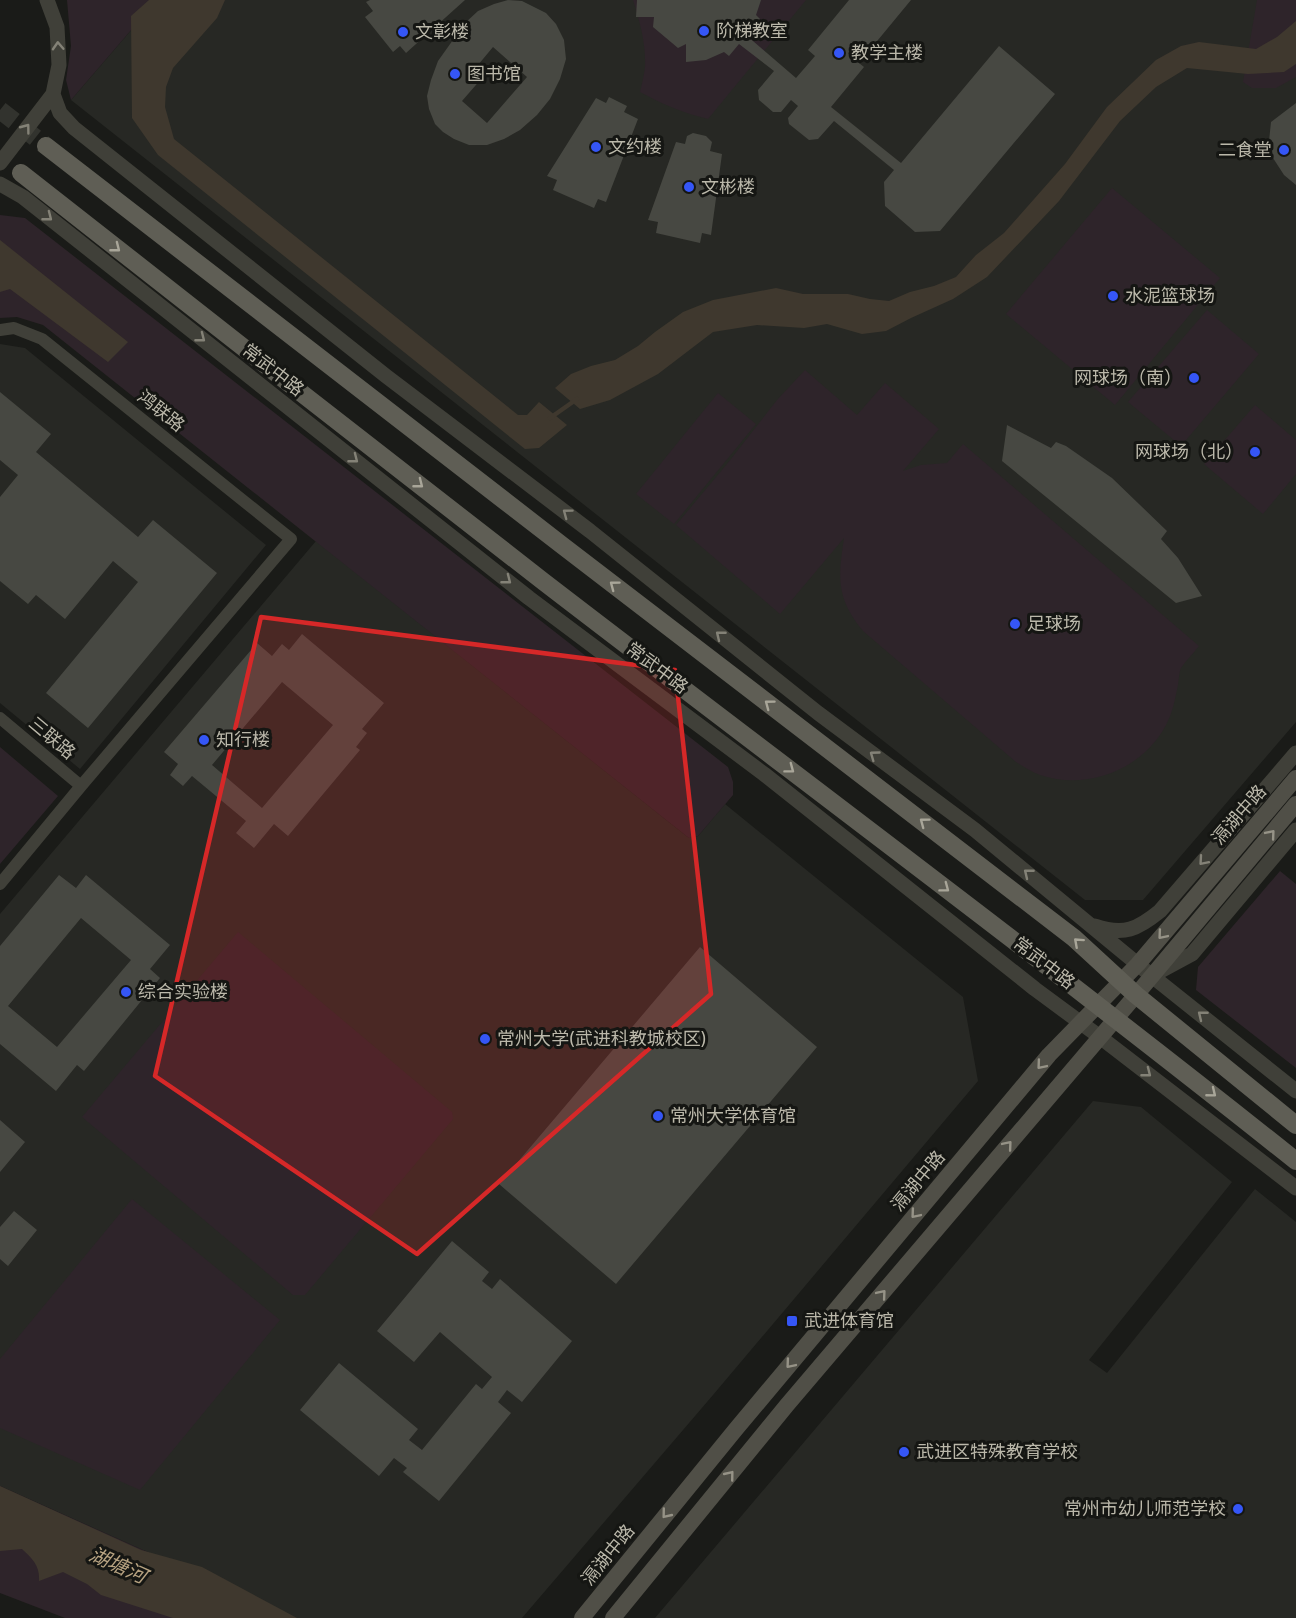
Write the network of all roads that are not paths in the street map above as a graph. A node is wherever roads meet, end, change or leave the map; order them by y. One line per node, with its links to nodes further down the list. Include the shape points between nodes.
1 (47, 0): 2 (street, one-way to 1, via 59,65 58,36)
2 (53, 94): 4 (street, one-way to 2); 15 (street, one-way to 2, via 975,830 818,713 74,128 60,113)
3 (46, 146): 18 (main road, 常武中路, one-way to 3, via 1074,938)
4 (0, 163)
5 (21, 173): 20 (main road, 常武中路, one-way to 20, via 543,582)
6 (0, 184): 22 (street, one-way to 22, via 23,197 530,598 764,774)
7 (0, 330): 11 (street, 鸿联路, via 14,328 42,339 291,539)
8 (0, 718): 11 (street, 三联路)
9 (1296, 753): 15 (street, one-way to 15, via 1160,911 1134,929 1106,930)
10 (1296, 778): 16 (main road, 滆湖中路, one-way to 16)
11 (81, 786): 14 (street)
12 (1296, 804): 17 (main road, 滆湖中路, one-way to 12)
13 (1296, 830): 17 (street, via 1192,954)
14 (0, 884)
15 (1090, 924): 16 (street)
16 (1138, 964): 17 (street); 18 (main road, 滆湖中路)
17 (1152, 976): 19 (main road, 滆湖中路); 24 (street, one-way to 17)
18 (1121, 981): 19 (main road, 常武中路); 20 (main road, 滆湖中路)
19 (1136, 995): 21 (main road, 滆湖中路); 25 (main road, 常武中路)
20 (1098, 1005): 21 (main road, 常武中路); 22 (main road, 滆湖中路)
21 (1116, 1019): 23 (main road, 滆湖中路); 26 (main road, 常武中路, one-way to 26)
22 (1081, 1022): 23 (street); 28 (main road, 滆湖中路, one-way to 28, via 905,1226)
23 (1100, 1037): 27 (street, one-way to 27); 29 (main road, 滆湖中路, one-way to 23, via 787,1405)
24 (1296, 1091)
25 (1296, 1125)
26 (1296, 1161)
27 (1296, 1188)
28 (582, 1618)
29 (613, 1618)

